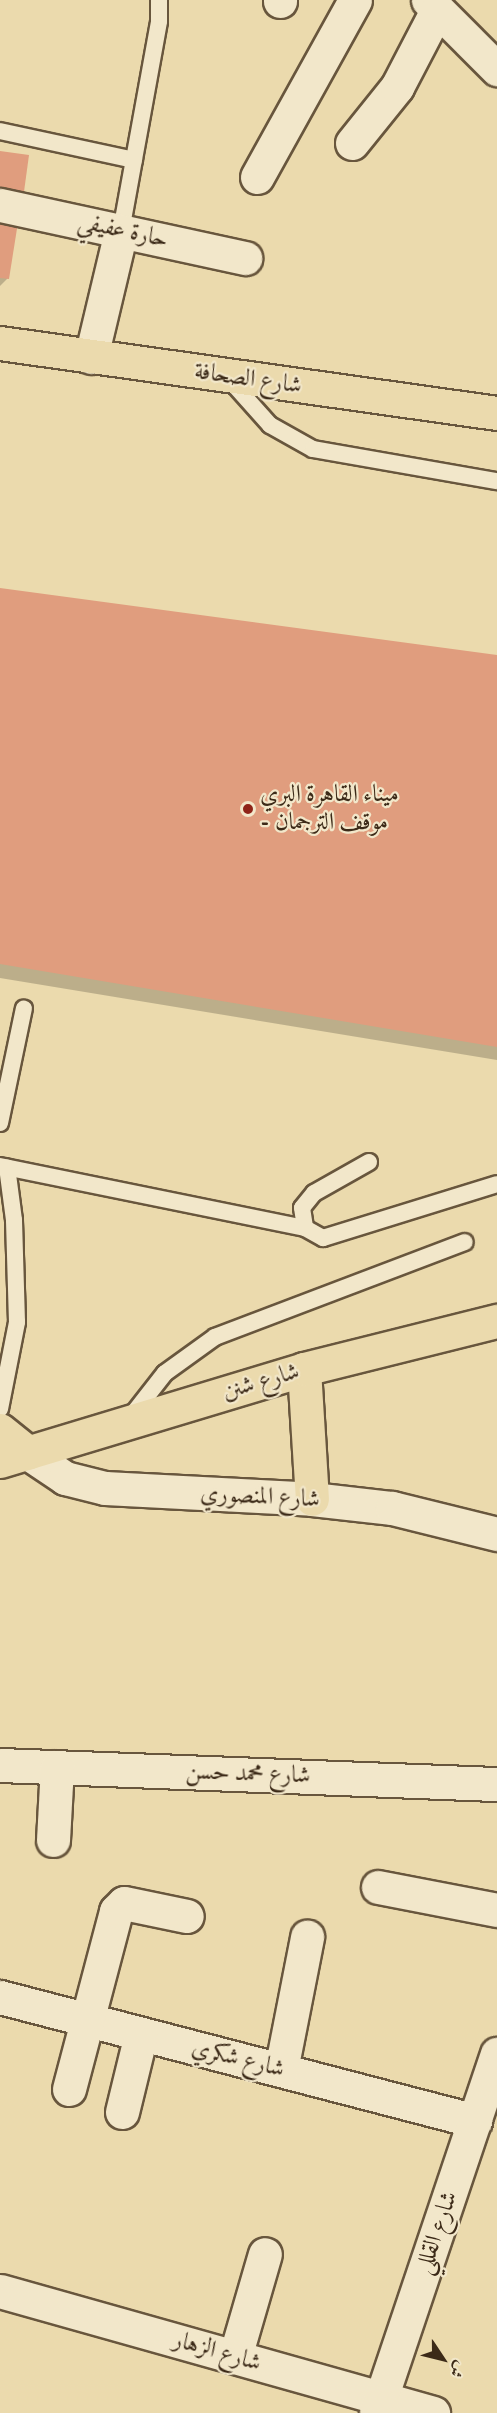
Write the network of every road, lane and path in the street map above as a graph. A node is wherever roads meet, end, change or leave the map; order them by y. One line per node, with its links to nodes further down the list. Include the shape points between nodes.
1 (159, 0): 7 (lane, via 159,21)
2 (355, 0): 8 (street)
3 (432, 5): 4 (street); 6 (street, via 398,87)
4 (497, 69)
5 (0, 131): 7 (lane)
6 (352, 143)
7 (134, 160): 10 (lane)
8 (256, 177)
9 (0, 205): 10 (street, حارة عفيفي)
10 (121, 231): 11 (street, حارة عفيفي); 13 (street)
11 (245, 258)
12 (0, 343): 13 (main road, شارع الصحافة)
13 (92, 357): 14 (main road, شارع الصحافة)
14 (226, 376): 15 (main road, شارع الصحافة); 16 (lane, via 270,425 313,449 332,456)
15 (497, 412)
16 (497, 481)
17 (24, 1008): 18 (lane)
18 (0, 1124)
19 (369, 1162): 22 (lane, via 314,1193 302,1208)
20 (3, 1167): 22 (lane); 26 (lane, via 14,1220 17,1322)
21 (497, 1184): 22 (lane, via 323,1238)
22 (305, 1228)
23 (465, 1242): 27 (lane, via 215,1337 165,1373)
24 (497, 1321): 25 (main road, شارع شنن)
25 (304, 1369): 27 (main road, شارع شنن); 30 (main road)
26 (0, 1408)
27 (127, 1422): 29 (main road, شارع شنن)
28 (0, 1430): 29 (main road)
29 (14, 1457): 30 (street, شارع المنصوري, via 65,1478 105,1488)
30 (312, 1499): 31 (street, شارع المنصوري, via 392,1508)
31 (497, 1534)
32 (0, 1765): 33 (street, شارع محمد حسن)
33 (57, 1767): 34 (street, شارع محمد حسن); 35 (street)
34 (497, 1784)
35 (53, 1840)
36 (378, 1887): 37 (street)
37 (497, 1910)
38 (187, 1916): 41 (street, via 124,1903 119,1907 113,1916)
39 (307, 1936): 44 (street)
40 (0, 1997): 41 (street, شارع شكري)
41 (87, 2019): 42 (street, شارع شكري); 45 (street)
42 (141, 2034): 44 (street, شارع شكري); 46 (street)
43 (495, 2066): 47 (street, شارع القللي)
44 (281, 2070): 47 (street, شارع شكري)
45 (69, 2089)
46 (122, 2112)
47 (475, 2121): 51 (street, شارع القللي)
48 (265, 2254): 50 (street)
49 (0, 2291): 50 (street, شارع الزهار)
50 (235, 2357): 51 (street, شارع الزهار)
51 (378, 2406): 52 (street, شارع الزهار)
52 (433, 2413)

